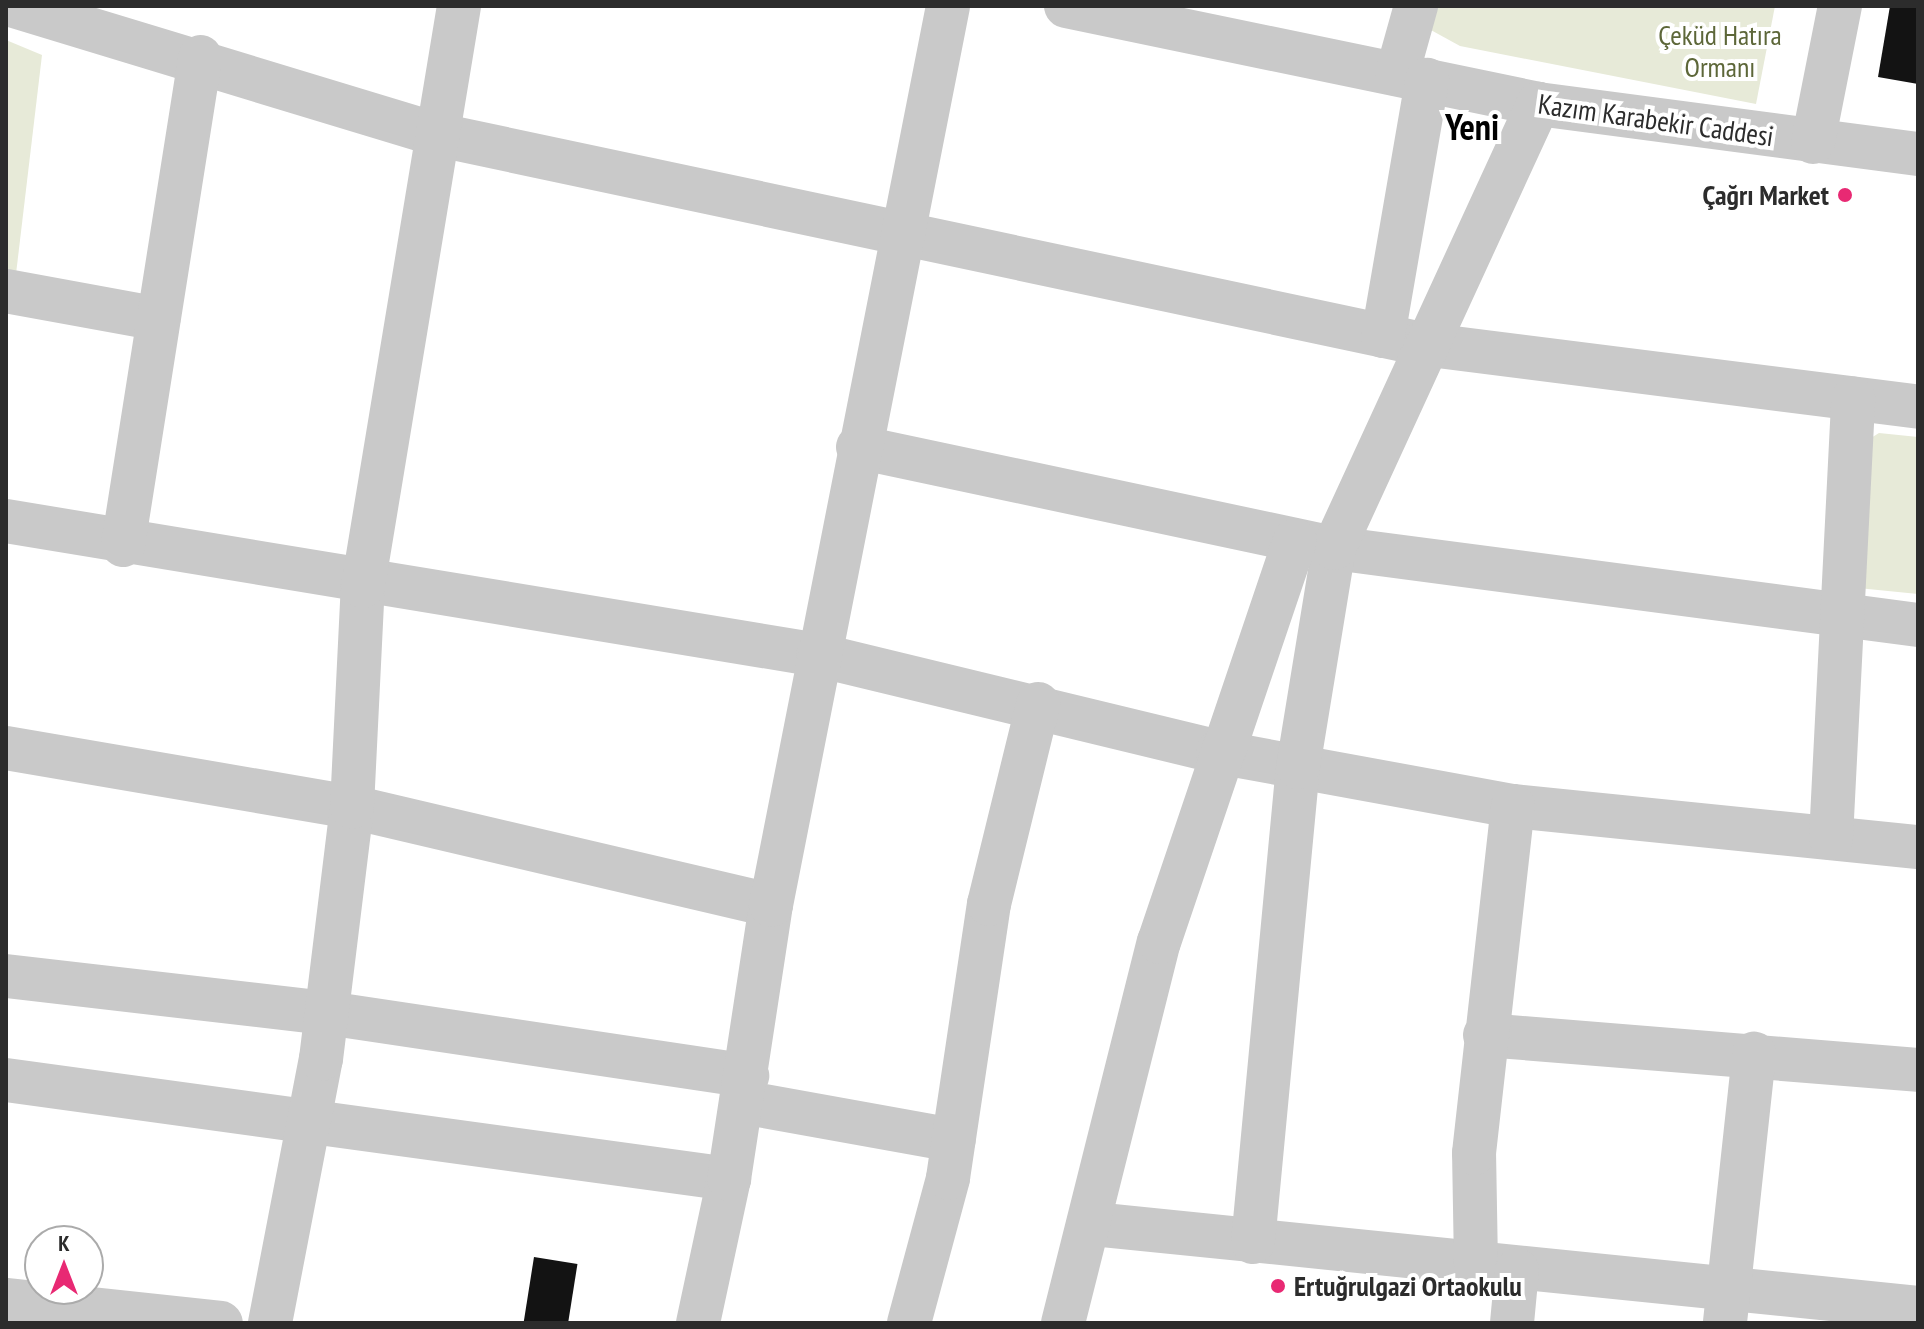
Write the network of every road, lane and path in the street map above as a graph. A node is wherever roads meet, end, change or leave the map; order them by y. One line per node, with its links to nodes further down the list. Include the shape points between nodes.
1 (14, 6): 8 (street)
2 (459, 6): 11 (street)
3 (948, 6): 14 (street)
4 (1066, 6): 7 (street, Kazım Karabekir Caddesi)
5 (1416, 6): 9 (street)
6 (1840, 6): 12 (street)
7 (1224, 23): 9 (street, Kazım Karabekir Caddesi)
8 (200, 57): 11 (street); 16 (street)
9 (1412, 77): 10 (street, Kazım Karabekir Caddesi); 17 (street)
10 (1538, 104): 12 (street, Kazım Karabekir Caddesi); 17 (street)
11 (439, 135): 14 (street); 24 (street)
12 (1813, 142): 13 (street, Kazım Karabekir Caddesi)
13 (1918, 154)
14 (905, 232): 17 (street); 20 (street)
15 (6, 291): 16 (street)
16 (158, 319): 23 (street)
17 (1402, 340): 18 (street); 22 (street)
18 (1853, 399): 19 (street); 25 (street)
19 (1918, 407)
20 (858, 447): 22 (street); 27 (street)
21 (6, 521): 23 (street)
22 (1314, 544): 25 (street); 30 (street); 31 (street)
23 (123, 545): 24 (street)
24 (363, 586): 27 (street); 33 (street)
25 (1839, 617): 26 (street); 34 (street)
26 (1918, 625)
27 (818, 655): 28 (street); 36 (street)
28 (1038, 704): 30 (street); 45 (street, via 989,904)
29 (6, 748): 33 (street)
30 (1218, 752): 31 (street); 47 (street, via 1159,942)
31 (1298, 767): 32 (street); 48 (street)
32 (1513, 806): 34 (street); 39 (street)
33 (352, 807): 36 (street); 38 (street)
34 (1831, 838): 35 (street)
35 (1918, 847)
36 (771, 905): 43 (street)
37 (6, 976): 38 (street)
38 (327, 1013): 43 (street); 44 (street)
39 (1485, 1035): 40 (street); 49 (street, via 1474,1153)
40 (1754, 1054): 41 (street); 51 (street)
41 (1918, 1070)
42 (6, 1080): 44 (street)
43 (744, 1089): 45 (street); 46 (street)
44 (313, 1118): 46 (street); 54 (street)
45 (954, 1140): 56 (street)
46 (729, 1179): 55 (street)
47 (1093, 1224): 48 (street); 57 (street)
48 (1253, 1242): 49 (street)
49 (1497, 1268): 51 (street); 58 (street)
50 (8, 1308): 53 (street)
51 (1726, 1308): 52 (street)
52 (1918, 1308)
53 (221, 1323)
54 (270, 1323)
55 (698, 1323)
56 (909, 1323)
57 (1063, 1323)
58 (1512, 1323)

